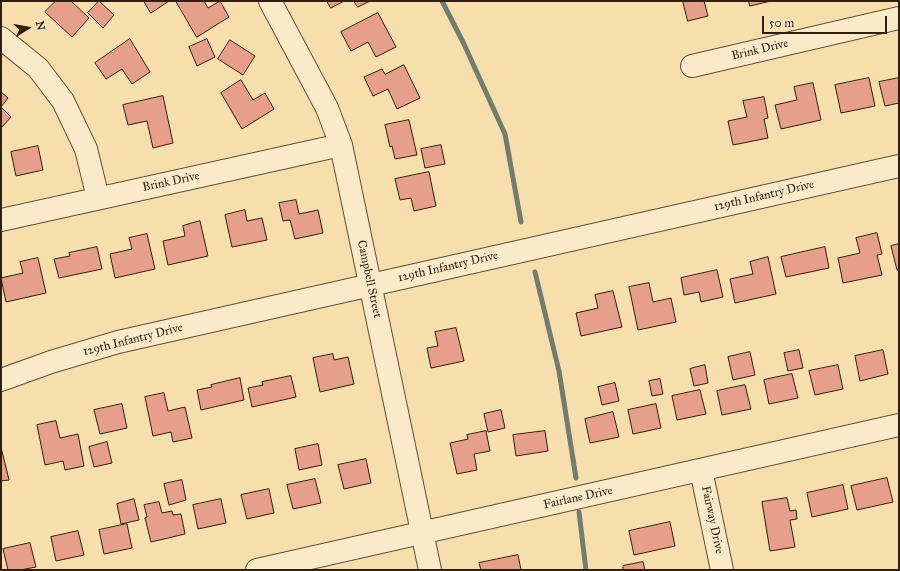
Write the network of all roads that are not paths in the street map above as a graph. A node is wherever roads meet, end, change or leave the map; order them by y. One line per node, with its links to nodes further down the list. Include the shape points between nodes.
1 (270, 1): 5 (street, Campbell Street, via 327,108)
2 (899, 18): 4 (street, Brink Drive)
3 (1, 38): 7 (street, via 38,68 63,101 86,149)
4 (692, 66)
5 (341, 145): 7 (street, Brink Drive); 9 (street, Campbell Street)
6 (899, 166): 9 (street, 129th Infantry Drive)
7 (98, 198): 8 (street, Brink Drive)
8 (1, 220)
9 (370, 285): 10 (street, 129th Infantry Drive, via 118,342); 13 (street, Campbell Street)
10 (1, 380)
11 (899, 425): 12 (street, Fairlane Drive)
12 (701, 470): 13 (street, Fairlane Drive); 16 (street, Fairway Drive)
13 (422, 532): 14 (street, Fairlane Drive); 15 (street, Campbell Street)
14 (257, 570)
15 (430, 570)
16 (722, 570)

